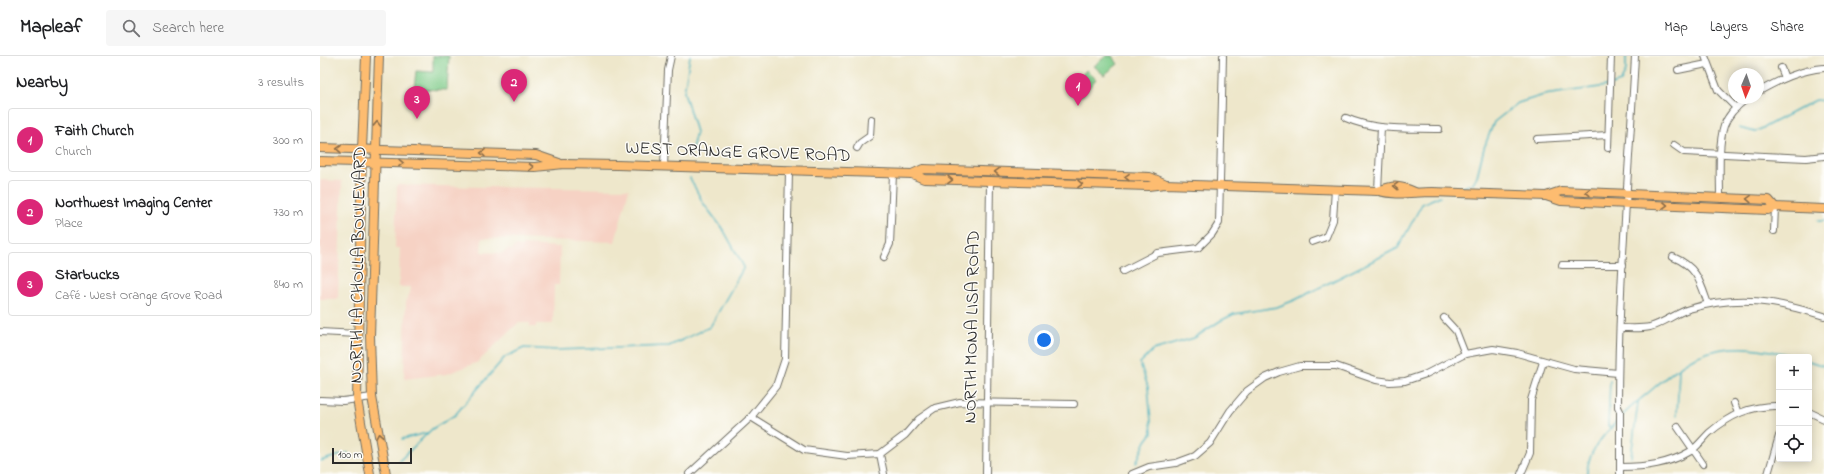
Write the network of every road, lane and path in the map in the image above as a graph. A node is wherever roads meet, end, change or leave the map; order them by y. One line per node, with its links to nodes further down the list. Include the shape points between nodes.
1 (366, 56): 26 (main road, NORTH LA CHOLLA BOULEVARD)
2 (380, 56): 27 (main road, NORTH LA CHOLLA BOULEVARD, one-way to 2)
3 (671, 56): 34 (street, via 668,70)
4 (1223, 56): 40 (street)
5 (1611, 56): 20 (street)
6 (1635, 56): 43 (street)
7 (1705, 56): 8 (street)
8 (1707, 64): 11 (street); 15 (street, via 1718,90)
9 (1781, 68): 12 (street)
10 (1824, 68): 12 (street, via 1812,69)
11 (1678, 70)
12 (1785, 78): 13 (street)
13 (1764, 89)
14 (1741, 104): 15 (street)
15 (1736, 108): 28 (street, via 1724,126)
16 (1346, 118): 18 (street, via 1360,124)
17 (871, 119): 24 (street, via 870,136)
18 (1381, 127): 19 (street); 42 (street)
19 (1439, 129)
20 (1608, 135): 21 (street); 25 (street)
21 (1537, 139)
22 (1674, 145): 28 (street, via 1684,152)
23 (320, 148): 26 (main road, WEST ORANGE GROVE ROAD, one-way to 23)
24 (857, 148)
25 (1608, 148)
26 (362, 149): 27 (main road, WEST ORANGE GROVE ROAD); 31 (main road, NORTH LA CHOLLA BOULEVARD)
27 (376, 149): 32 (main road, NORTH LA CHOLLA BOULEVARD); 33 (main road, WEST ORANGE GROVE ROAD, one-way to 27, via 536,155)
28 (1721, 154): 29 (street, via 1806,158); 45 (street)
29 (1824, 156)
30 (320, 161): 31 (main road, WEST ORANGE GROVE ROAD)
31 (362, 162): 32 (main road, WEST ORANGE GROVE ROAD); 61 (main road, NORTH LA CHOLLA BOULEVARD)
32 (376, 163): 33 (main road, WEST ORANGE GROVE ROAD, one-way to 33, via 536,167); 65 (main road, NORTH LA CHOLLA BOULEVARD, via 370,336)
33 (564, 164): 34 (main road, WEST ORANGE GROVE ROAD)
34 (664, 166): 35 (main road, WEST ORANGE GROVE ROAD)
35 (789, 171): 36 (main road, WEST ORANGE GROVE ROAD); 74 (street, via 785,359 776,386)
36 (893, 174): 37 (main road, WEST ORANGE GROVE ROAD); 51 (street, via 890,244)
37 (912, 174): 38 (main road, WEST ORANGE GROVE ROAD, one-way to 38, via 924,179); 39 (main road, WEST ORANGE GROVE ROAD, one-way to 37, via 1150,178 923,169)
38 (990, 181): 39 (main road, WEST ORANGE GROVE ROAD, one-way to 39, via 1148,186); 69 (street, NORTH MONA LISA ROAD)
39 (1164, 184): 40 (main road, WEST ORANGE GROVE ROAD)
40 (1220, 186): 41 (main road, WEST ORANGE GROVE ROAD); 55 (street, via 1219,223 1198,248 1158,253)
41 (1335, 189): 42 (main road, WEST ORANGE GROVE ROAD); 50 (street, via 1333,220 1326,236)
42 (1378, 191): 44 (main road, WEST ORANGE GROVE ROAD, via 1390,186 1404,187 1415,192)
43 (1627, 193): 44 (main road, WEST ORANGE GROVE ROAD, one-way to 44, via 1561,191); 45 (main road, WEST ORANGE GROVE ROAD); 46 (street)
44 (1546, 196): 46 (main road, WEST ORANGE GROVE ROAD, via 1561,201)
45 (1720, 198): 47 (main road, WEST ORANGE GROVE ROAD, one-way to 45, via 1769,200)
46 (1626, 203): 47 (main road, WEST ORANGE GROVE ROAD, one-way to 47, via 1768,210); 54 (street)
47 (1775, 207): 48 (main road, WEST ORANGE GROVE ROAD); 49 (street)
48 (1824, 209)
49 (1774, 231)
50 (1312, 242)
51 (884, 257)
52 (1673, 257): 56 (street, via 1685,262 1699,277)
53 (1562, 265): 54 (street)
54 (1623, 265): 59 (street)
55 (1123, 271)
56 (1708, 304): 57 (street, via 1736,300 1766,301); 59 (street, via 1687,310 1653,326)
57 (1824, 316)
58 (1444, 318): 62 (street, via 1456,331)
59 (1620, 328): 64 (street)
60 (320, 332): 61 (street)
61 (358, 334): 66 (main road, NORTH LA CHOLLA BOULEVARD)
62 (1465, 354): 63 (street, via 1493,349 1517,353); 87 (street, via 1426,374 1405,381 1376,380 1336,366 1300,366 1279,372 1247,391 1230,411 1210,443 1195,456 1176,463 1149,467)
63 (1543, 362): 64 (street, via 1584,371); 88 (street, via 1532,400 1530,453)
64 (1618, 373): 81 (street)
65 (372, 397): 66 (street); 84 (main road, NORTH LA CHOLLA BOULEVARD, one-way to 65)
66 (357, 399): 67 (street); 83 (main road, NORTH LA CHOLLA BOULEVARD)
67 (320, 400)
68 (1734, 403): 72 (street)
69 (987, 404): 70 (street); 79 (street, via 960,402 935,408); 86 (street, NORTH MONA LISA ROAD)
70 (1074, 404)
71 (1776, 406): 72 (street, via 1764,406)
72 (1738, 413): 78 (street, via 1709,433)
73 (1812, 413): 75 (street)
74 (751, 417): 79 (street, via 804,450 847,456); 82 (street)
75 (1824, 419)
76 (1677, 426): 78 (street)
77 (1776, 446): 89 (street)
78 (1693, 450): 80 (street); 81 (street, via 1669,462)
79 (880, 454): 85 (street)
80 (1703, 464)
81 (1620, 471)
82 (692, 473)
83 (370, 474)
84 (386, 474)
85 (884, 474)
86 (986, 474)
87 (1132, 474)
88 (1521, 474)
89 (1768, 474)

